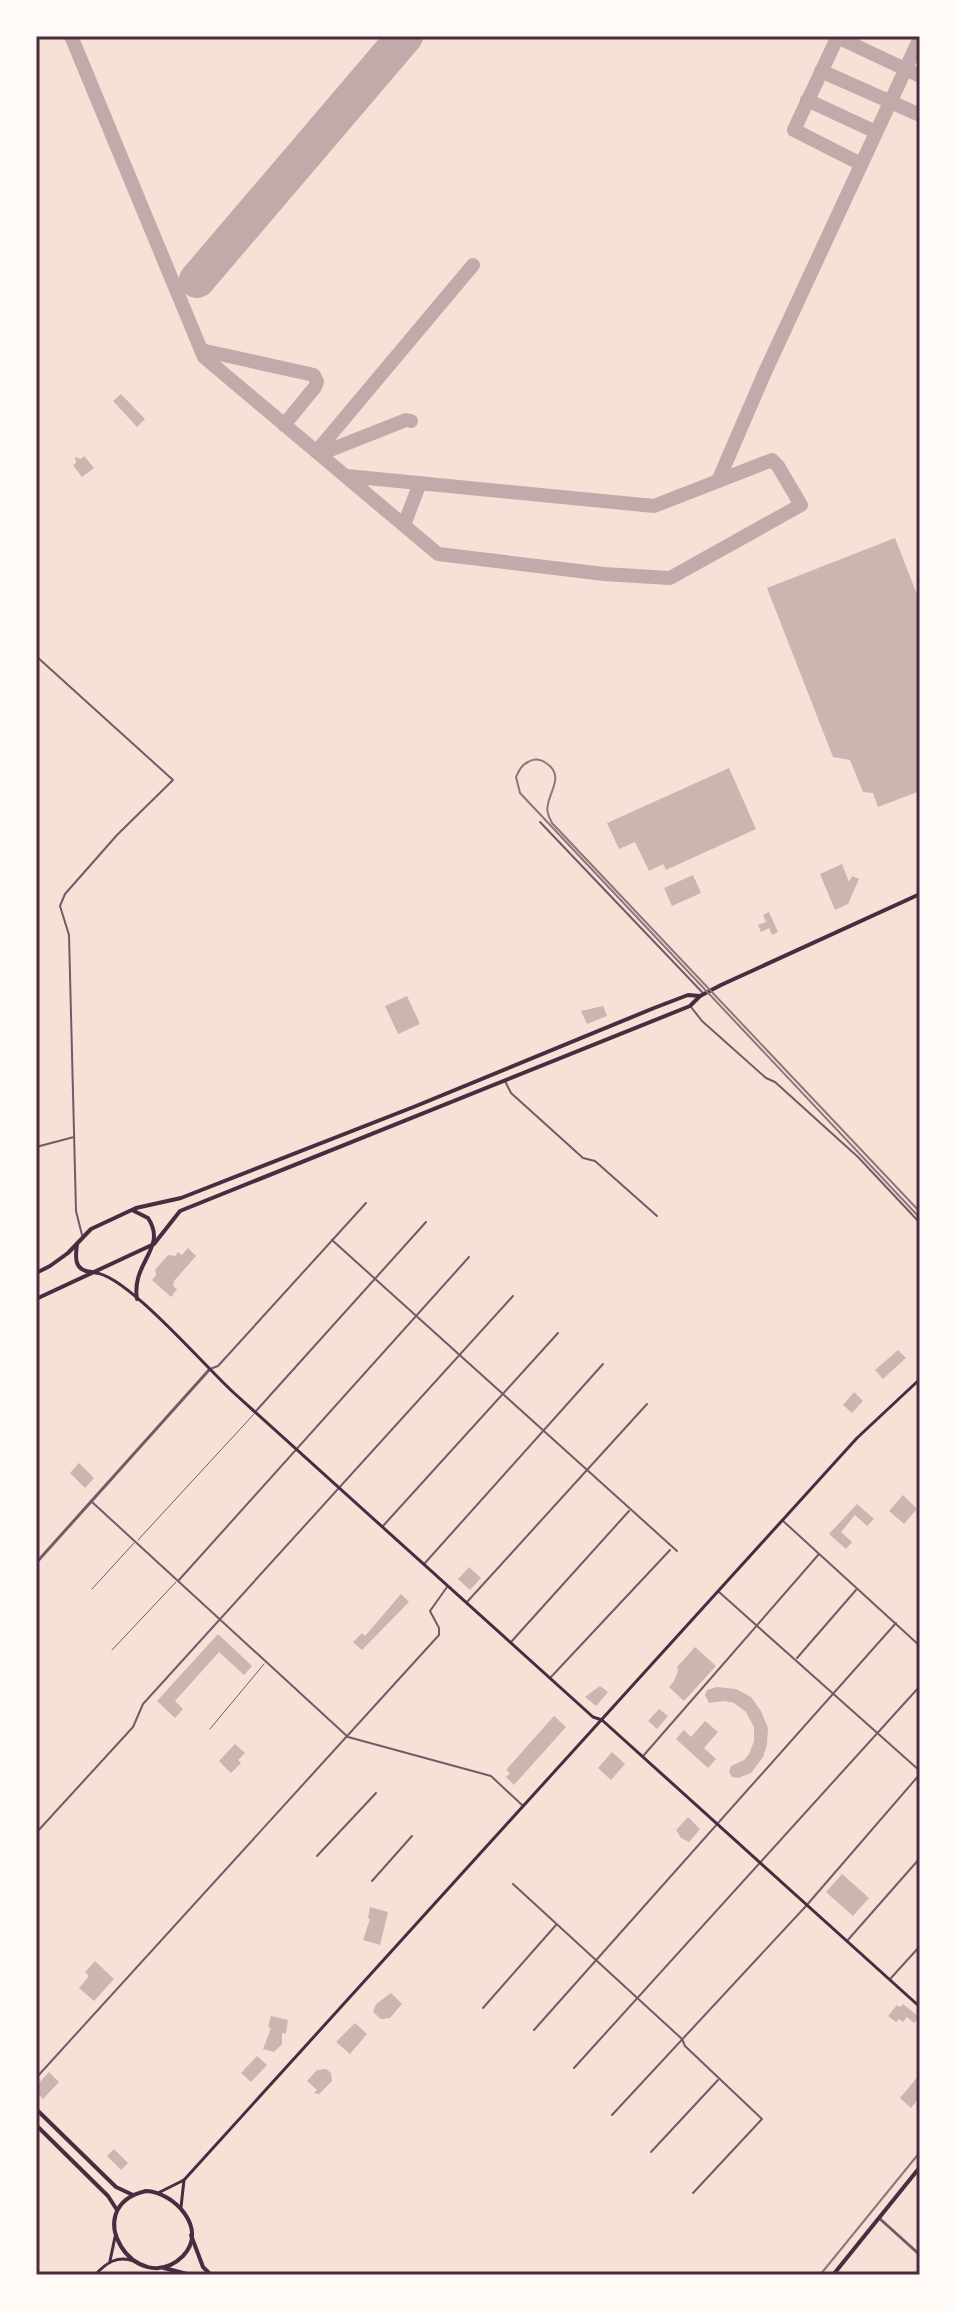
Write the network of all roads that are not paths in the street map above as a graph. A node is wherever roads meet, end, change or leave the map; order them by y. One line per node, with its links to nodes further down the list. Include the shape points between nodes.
1 (36, 656): 9 (street, via 173,780 117,835 61,902 69,935)
2 (540, 822): 4 (street)
3 (920, 894): 4 (main road)
4 (702, 995): 5 (main road); 7 (main road, via 654,1008)
5 (690, 1006): 6 (main road); 15 (street, via 858,1157)
6 (505, 1081): 8 (main road); 13 (street, via 511,1093 583,1158 595,1161)
7 (416, 1106): 8 (main road); 12 (main road, via 181,1198)
8 (420, 1115): 19 (main road, via 180,1211)
9 (75, 1137): 10 (street); 16 (street, via 76,1211)
10 (36, 1147)
11 (366, 1203): 17 (street)
12 (132, 1211): 16 (main road); 19 (main road, via 148,1218)
13 (657, 1216)
14 (426, 1222): 23 (street)
15 (920, 1223)
16 (83, 1236): 18 (main road)
17 (332, 1240): 23 (street); 31 (street)
18 (78, 1241): 21 (main road, via 76,1263 82,1271); 22 (main road)
19 (154, 1244): 21 (main road); 26 (main road, via 138,1272)
20 (469, 1257): 27 (street)
21 (93, 1272): 25 (main road); 26 (main road, via 109,1275)
22 (36, 1273)
23 (374, 1279): 27 (street); 35 (street)
24 (513, 1296): 29 (street)
25 (36, 1299)
26 (137, 1299): 31 (main road)
27 (415, 1316): 29 (street); 37 (street)
28 (558, 1333): 33 (street)
29 (459, 1356): 33 (street); 39 (street)
30 (603, 1364): 36 (street)
31 (209, 1370): 35 (main road); 40 (street)
32 (920, 1379): 42 (main road)
33 (502, 1395): 36 (street); 43 (street)
34 (647, 1404): 38 (street)
35 (256, 1412): 37 (main road); 44 (lane)
36 (542, 1432): 38 (street); 49 (street)
37 (295, 1448): 39 (main road); 50 (street)
38 (586, 1471): 41 (street); 55 (street)
39 (339, 1488): 43 (main road); 56 (street)
40 (91, 1501): 44 (street); 48 (street)
41 (629, 1511): 45 (street); 59 (street)
42 (782, 1520): 47 (street); 54 (main road)
43 (383, 1527): 49 (main road)
44 (136, 1542): 50 (street); 52 (lane)
45 (671, 1549): 46 (street); 64 (street)
46 (677, 1551)
47 (819, 1554): 53 (street); 58 (street)
48 (36, 1563)
49 (424, 1564): 51 (main road)
50 (178, 1580): 56 (street); 61 (lane)
51 (448, 1586): 55 (main road); 70 (street, via 430,1611 439,1635)
52 (92, 1589)
53 (857, 1589): 57 (street); 62 (street)
54 (718, 1591): 58 (street); 67 (main road)
55 (467, 1603): 59 (main road)
56 (220, 1619): 63 (street); 76 (street, via 140,1707 133,1727)
57 (896, 1623): 60 (street); 66 (street)
58 (758, 1625): 62 (street); 71 (street)
59 (511, 1643): 64 (main road)
60 (920, 1646)
61 (112, 1650)
62 (796, 1659): 66 (street)
63 (266, 1662): 68 (lane); 70 (street)
64 (550, 1678): 67 (main road)
65 (920, 1686): 69 (street)
66 (835, 1694): 69 (street); 75 (street)
67 (602, 1720): 71 (main road); 74 (main road)
68 (210, 1729)
69 (878, 1733): 72 (street); 80 (street)
70 (348, 1737): 74 (street, via 491,1776); 95 (street)
71 (642, 1757): 75 (main road)
72 (920, 1772): 83 (street)
73 (376, 1793): 78 (street)
74 (522, 1805): 102 (main road)
75 (715, 1824): 80 (main road); 87 (street)
76 (36, 1833)
77 (412, 1836): 81 (street)
78 (317, 1856)
79 (920, 1858): 85 (street)
80 (759, 1864): 83 (main road); 89 (street)
81 (372, 1881)
82 (513, 1884): 84 (street)
83 (806, 1906): 85 (main road); 93 (street)
84 (557, 1924): 87 (street); 91 (street)
85 (846, 1941): 88 (main road)
86 (920, 1946): 88 (street)
87 (596, 1960): 89 (street); 92 (street)
88 (890, 1979): 90 (main road)
89 (638, 1999): 93 (street); 94 (street)
90 (920, 2007)
91 (483, 2008)
92 (534, 2030)
93 (682, 2039): 96 (street); 98 (street)
94 (574, 2068)
95 (36, 2078)
96 (719, 2079): 100 (street); 104 (street, via 762,2119)
97 (36, 2109): 105 (main road, via 116,2187)
98 (612, 2115)
99 (36, 2125): 107 (main road)
100 (651, 2152)
101 (920, 2167): 108 (main road)
102 (184, 2180): 103 (main road); 106 (main road)
103 (158, 2193): 105 (main road); 106 (main road)
104 (693, 2193)
105 (133, 2195): 107 (main road)
106 (181, 2207): 109 (main road)
107 (117, 2210): 110 (main road)
108 (879, 2218): 111 (street); 118 (main road)
109 (191, 2234): 114 (main road, via 187,2250); 117 (main road)
110 (115, 2237): 112 (main road); 113 (main road)
111 (920, 2255)
112 (110, 2261): 113 (main road); 115 (main road)
113 (134, 2261): 114 (main road)
114 (162, 2268): 116 (main road)
115 (95, 2275)
116 (191, 2275)
117 (211, 2275)
118 (833, 2275)

